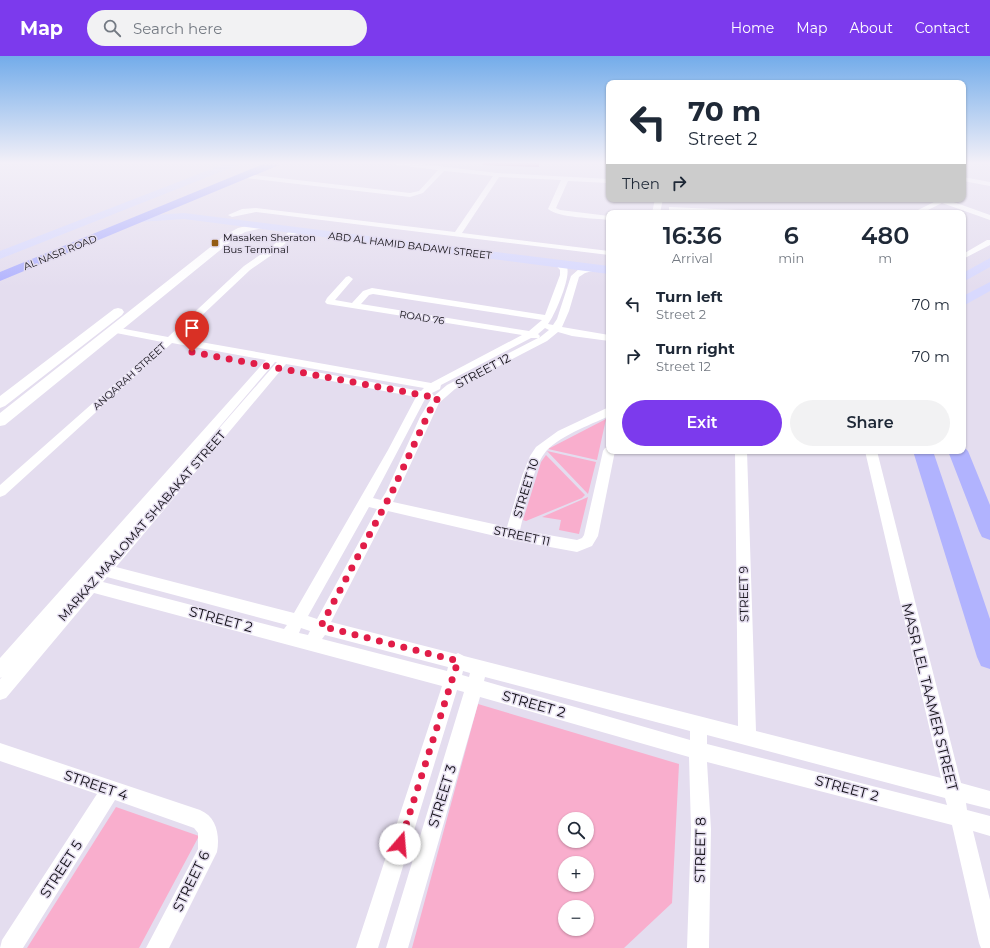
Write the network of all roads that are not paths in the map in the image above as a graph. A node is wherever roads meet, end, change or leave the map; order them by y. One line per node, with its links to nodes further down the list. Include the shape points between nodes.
1 (112, 205): 26 (main road)
2 (129, 205): 28 (main road)
3 (153, 205): 34 (main road, AL NASR ROAD)
4 (175, 205): 18 (main road, AL NASR ROAD)
5 (194, 205): 12 (main road)
6 (478, 205): 23 (street)
7 (483, 205): 24 (street)
8 (554, 205): 16 (street, via 552,209 559,212)
9 (932, 205): 13 (street)
10 (956, 205): 17 (street)
11 (960, 205): 14 (street)
12 (195, 208): 15 (main road, via 185,212); 19 (main road, ABD AL HAMID BADAWI STREET)
13 (922, 210)
14 (990, 214)
15 (184, 216): 18 (main road, ABD AL HAMID BADAWI STREET); 20 (main road, ABD AL HAMID BADAWI STREET)
16 (606, 218)
17 (990, 218)
18 (139, 219): 30 (main road, AL NASR ROAD)
19 (302, 223): 21 (main road, ABD AL HAMID BADAWI STREET); 23 (street); 31 (main road, ABD AL HAMID BADAWI STREET); 33 (main road, ABD AL HAMID BADAWI STREET); 51 (street, ANQARAH STREET, via 247,268)
20 (221, 226): 21 (main road, ABD AL HAMID BADAWI STREET); 22 (street); 58 (street)
21 (259, 226): 22 (street)
22 (235, 233): 47 (street)
23 (456, 234): 24 (street)
24 (465, 235): 27 (street)
25 (990, 242): 29 (street)
26 (0, 248)
27 (606, 253)
28 (0, 255)
29 (966, 255)
30 (34, 262): 38 (main road, AL NASR ROAD); 40 (main road)
31 (606, 262)
32 (990, 262): 37 (main road)
33 (558, 263): 35 (main road, ABD AL HAMID BADAWI STREET); 44 (street, via 565,273)
34 (0, 267)
35 (593, 268): 36 (main road, ABD AL HAMID BADAWI STREET); 45 (street, via 576,276)
36 (606, 270)
37 (966, 276)
38 (0, 277)
39 (349, 279): 43 (street, ROAD 76, via 329,301)
40 (0, 284)
41 (989, 288): 42 (main road)
42 (966, 300)
43 (354, 306): 44 (street, via 366,293 372,291); 46 (street, ROAD 76)
44 (546, 321): 45 (street); 48 (street, STREET 12)
45 (557, 329): 49 (street); 50 (street, STREET 12)
46 (509, 330): 48 (street, ROAD 76); 52 (street)
47 (110, 333): 51 (street); 60 (street)
48 (532, 334): 50 (street, ROAD 76); 52 (street, STREET 12)
49 (606, 337)
50 (544, 339): 55 (street, STREET 12)
51 (166, 343): 53 (street); 66 (street, ANQARAH STREET)
52 (513, 344): 54 (street, STREET 12)
53 (275, 363): 54 (street); 56 (street); 71 (street, MARKAZ MAALOMAT SHABAKAT STREET)
54 (432, 386): 55 (street); 56 (street, STREET 12)
55 (448, 390): 57 (street, STREET 12)
56 (423, 395): 57 (street); 67 (street, STREET 12)
57 (438, 398): 68 (street, STREET 12)
58 (0, 403)
59 (606, 413): 70 (street, STREET 10, via 539,450)
60 (0, 421)
61 (608, 454): 70 (street, STREET 11, via 592,532 587,542 572,546)
62 (741, 454): 85 (street, STREET 9)
63 (873, 454): 89 (street, MASR LEL TAAMER STREET)
64 (924, 454): 77 (main road)
65 (959, 454): 69 (main road)
66 (0, 492)
67 (365, 501): 68 (street, STREET 11); 73 (street, STREET 12)
68 (385, 506): 70 (street, STREET 11); 74 (street, STREET 12)
69 (990, 531)
70 (512, 534)
71 (98, 568): 72 (street, MARKAZ MAALOMAT SHABAKAT STREET); 73 (street, STREET 2)
72 (85, 583): 75 (street, STREET 2); 80 (street, MARKAZ MAALOMAT SHABAKAT STREET); 83 (street, MARKAZ MAALOMAT SHABAKAT STREET)
73 (298, 620): 74 (street, STREET 2); 75 (street, STREET 12)
74 (321, 626): 76 (street, STREET 12); 78 (street, STREET 2)
75 (288, 637): 76 (street, STREET 2)
76 (312, 643): 81 (street, STREET 2)
77 (990, 657)
78 (458, 661): 79 (street, STREET 2); 81 (street, STREET 3)
79 (480, 667): 82 (street, STREET 3); 84 (street, STREET 2)
80 (0, 670)
81 (452, 681): 82 (street, STREET 2); 97 (street, STREET 3)
82 (474, 687): 86 (street, STREET 2); 98 (street, STREET 3)
83 (0, 692)
84 (699, 725): 85 (street, STREET 2); 86 (street, STREET 8)
85 (747, 737): 89 (street, STREET 2)
86 (698, 751): 92 (street, STREET 2); 99 (street, STREET 8, via 702,829)
87 (0, 752): 88 (street, STREET 4)
88 (111, 790): 91 (street, STREET 4); 95 (street, STREET 5)
89 (953, 790): 90 (street, STREET 2); 92 (street, MASR LEL TAAMER STREET)
90 (990, 800)
91 (192, 818): 96 (street, STREET 6, via 200,820 205,825 209,842 207,852)
92 (960, 818): 93 (street, STREET 2); 94 (street, MASR LEL TAAMER STREET)
93 (990, 826)
94 (990, 943)
95 (10, 948)
96 (157, 948)
97 (367, 948)
98 (397, 948)
99 (698, 948)

